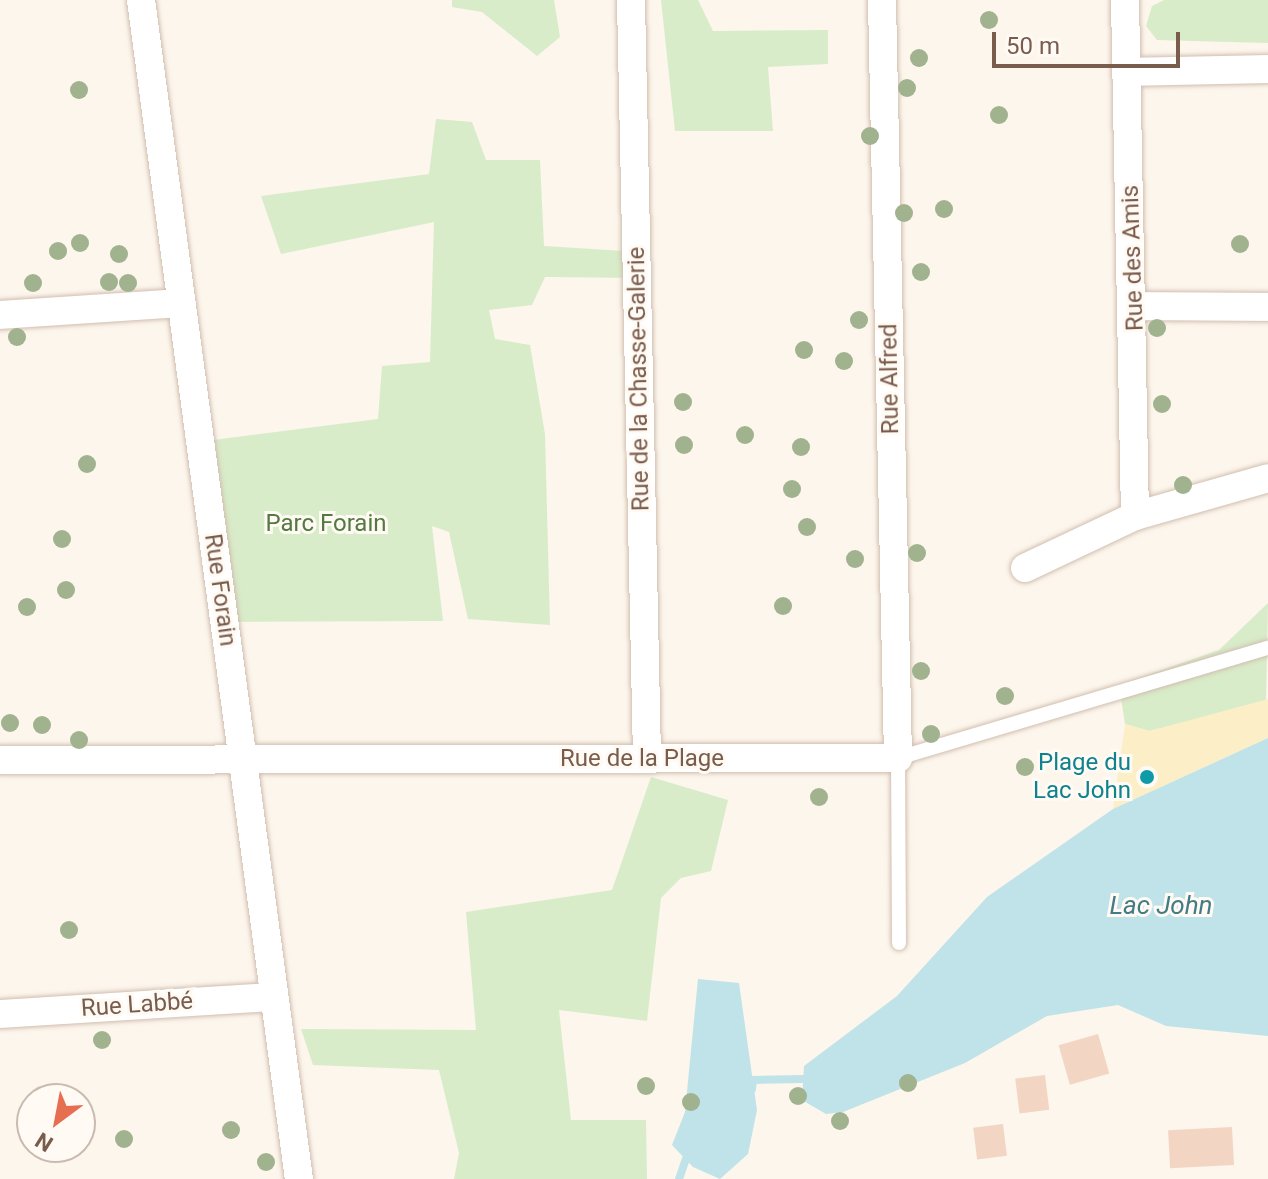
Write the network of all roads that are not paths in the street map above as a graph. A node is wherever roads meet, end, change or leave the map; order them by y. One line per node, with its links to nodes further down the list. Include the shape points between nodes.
1 (141, 0): 7 (street, Rue Forain)
2 (631, 0): 16 (street, Rue de la Chasse-Galerie)
3 (882, 0): 15 (street, Rue Alfred)
4 (1125, 0): 6 (street, Rue des Amis)
5 (1268, 69): 6 (street)
6 (1126, 72): 8 (street, Rue des Amis)
7 (179, 303): 10 (street); 18 (street, Rue Forain)
8 (1136, 306): 9 (street); 12 (street, Rue des Amis)
9 (1268, 307)
10 (0, 315)
11 (1268, 478): 12 (street)
12 (1135, 516): 13 (street)
13 (1025, 568)
14 (1268, 648): 15 (lane, Rue de la Plage)
15 (898, 758): 16 (street, Rue de la Plage); 19 (lane)
16 (647, 759): 18 (street, Rue de la Plage)
17 (0, 760): 18 (street, Rue de la Plage)
18 (245, 760): 20 (street, Rue Forain)
19 (899, 943)
20 (273, 997): 21 (street, Rue Labbé); 22 (street, Rue Forain)
21 (0, 1014)
22 (299, 1179)

